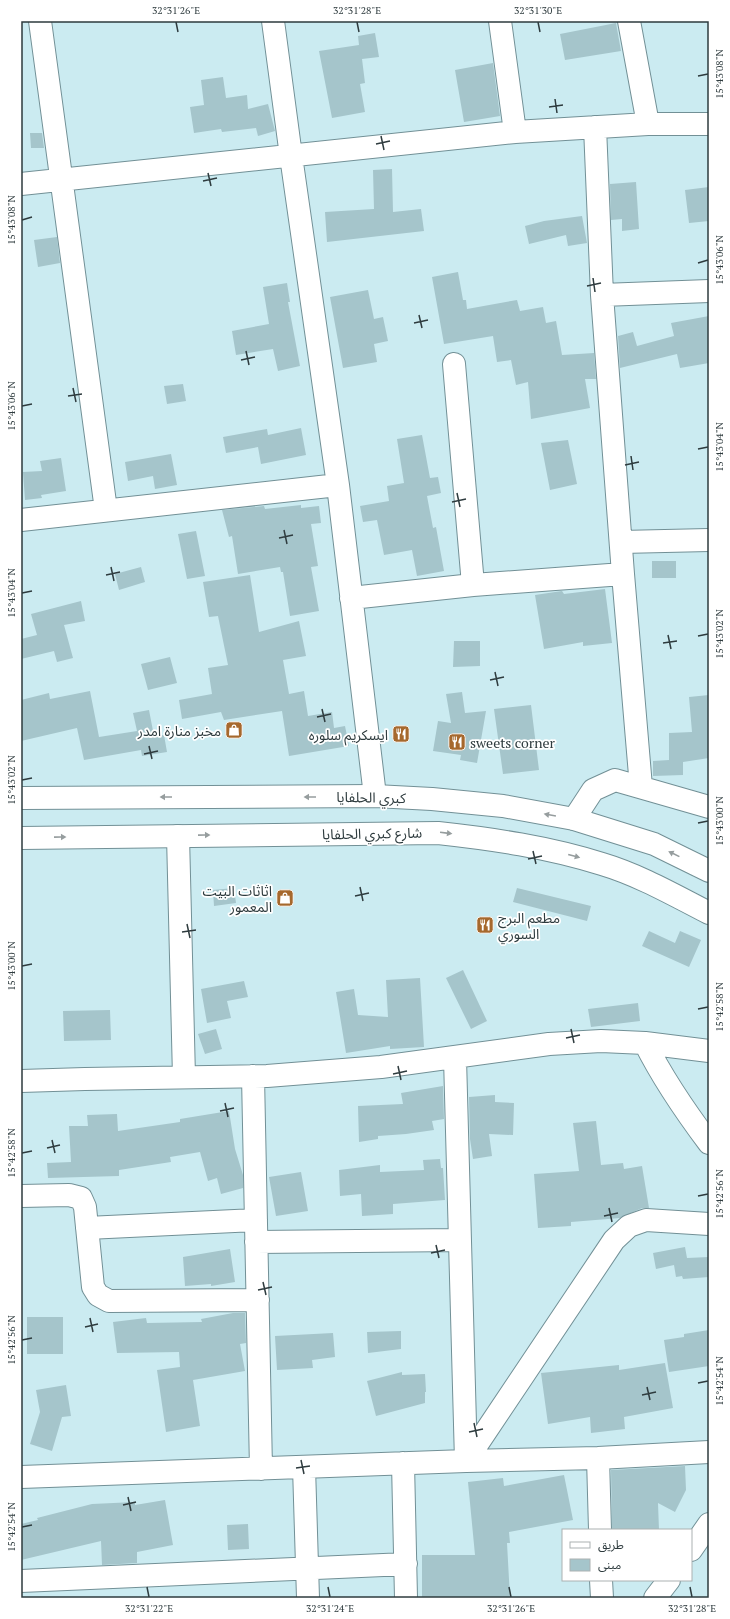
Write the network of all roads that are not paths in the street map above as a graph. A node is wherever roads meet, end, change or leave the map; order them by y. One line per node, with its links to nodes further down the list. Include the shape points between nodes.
1 (273, 21): 9 (street)
2 (500, 21): 8 (street)
3 (629, 21): 5 (street)
4 (34, 24): 10 (street)
5 (648, 124): 6 (street); 7 (street)
6 (709, 124)
7 (595, 127): 8 (street); 13 (street)
8 (515, 132): 9 (street)
9 (290, 156): 10 (street); 15 (street)
10 (61, 180): 11 (street); 16 (street)
11 (21, 184)
12 (709, 291): 13 (street)
13 (602, 295): 19 (street)
14 (454, 364): 21 (street)
15 (338, 485): 16 (street); 22 (street)
16 (106, 510): 17 (street)
17 (21, 520)
18 (709, 540): 19 (street)
19 (621, 542): 20 (street)
20 (623, 574): 21 (street); 23 (street)
21 (473, 585): 22 (street)
22 (351, 598): 24 (street)
23 (641, 787): 26 (street); 27 (street, via 615,780 593,790)
24 (375, 796): 25 (street, كبري الحلفايا, one-way to 25); 27 (street, كبري الحلفايا, one-way to 24, via 487,805)
25 (21, 798)
26 (709, 807)
27 (574, 819): 30 (street, كبري الحلفايا, one-way to 27, via 654,844)
28 (178, 836): 29 (street, شارع كبري الحلفايا, one-way to 28); 31 (street, شارع كبري الحلفايا, one-way to 31, via 438,833 497,839 603,864 658,886); 36 (street)
29 (21, 838)
30 (709, 871)
31 (709, 913)
32 (645, 1043): 33 (street); 34 (street, via 601,1041 549,1044); 38 (street, via 675,1097)
33 (709, 1050)
34 (455, 1058): 35 (street); 43 (street)
35 (253, 1076): 36 (street); 40 (street)
36 (184, 1077): 37 (street)
37 (21, 1081)
38 (709, 1143)
39 (21, 1196): 42 (street, via 69,1195 80,1198 85,1207)
40 (256, 1220): 42 (street); 44 (street)
41 (709, 1224): 48 (street, via 646,1220 629,1226 614,1240)
42 (87, 1228): 45 (street, via 93,1287 98,1295 109,1301)
43 (459, 1240): 44 (street); 48 (street)
44 (256, 1242): 45 (street)
45 (258, 1300): 51 (street)
46 (709, 1452): 47 (street)
47 (598, 1458): 48 (street); 54 (street)
48 (466, 1461): 49 (street)
49 (403, 1463): 50 (street); 56 (street)
50 (304, 1467): 51 (street); 57 (street)
51 (261, 1469): 52 (street)
52 (21, 1477)
53 (709, 1524): 55 (street)
54 (600, 1529)
55 (692, 1549)
56 (406, 1564): 57 (street); 62 (street)
57 (308, 1568): 58 (street); 61 (street)
58 (21, 1581)
59 (601, 1581): 63 (street)
60 (668, 1581): 64 (street)
61 (308, 1598)
62 (406, 1598)
63 (602, 1598)
64 (655, 1598)

